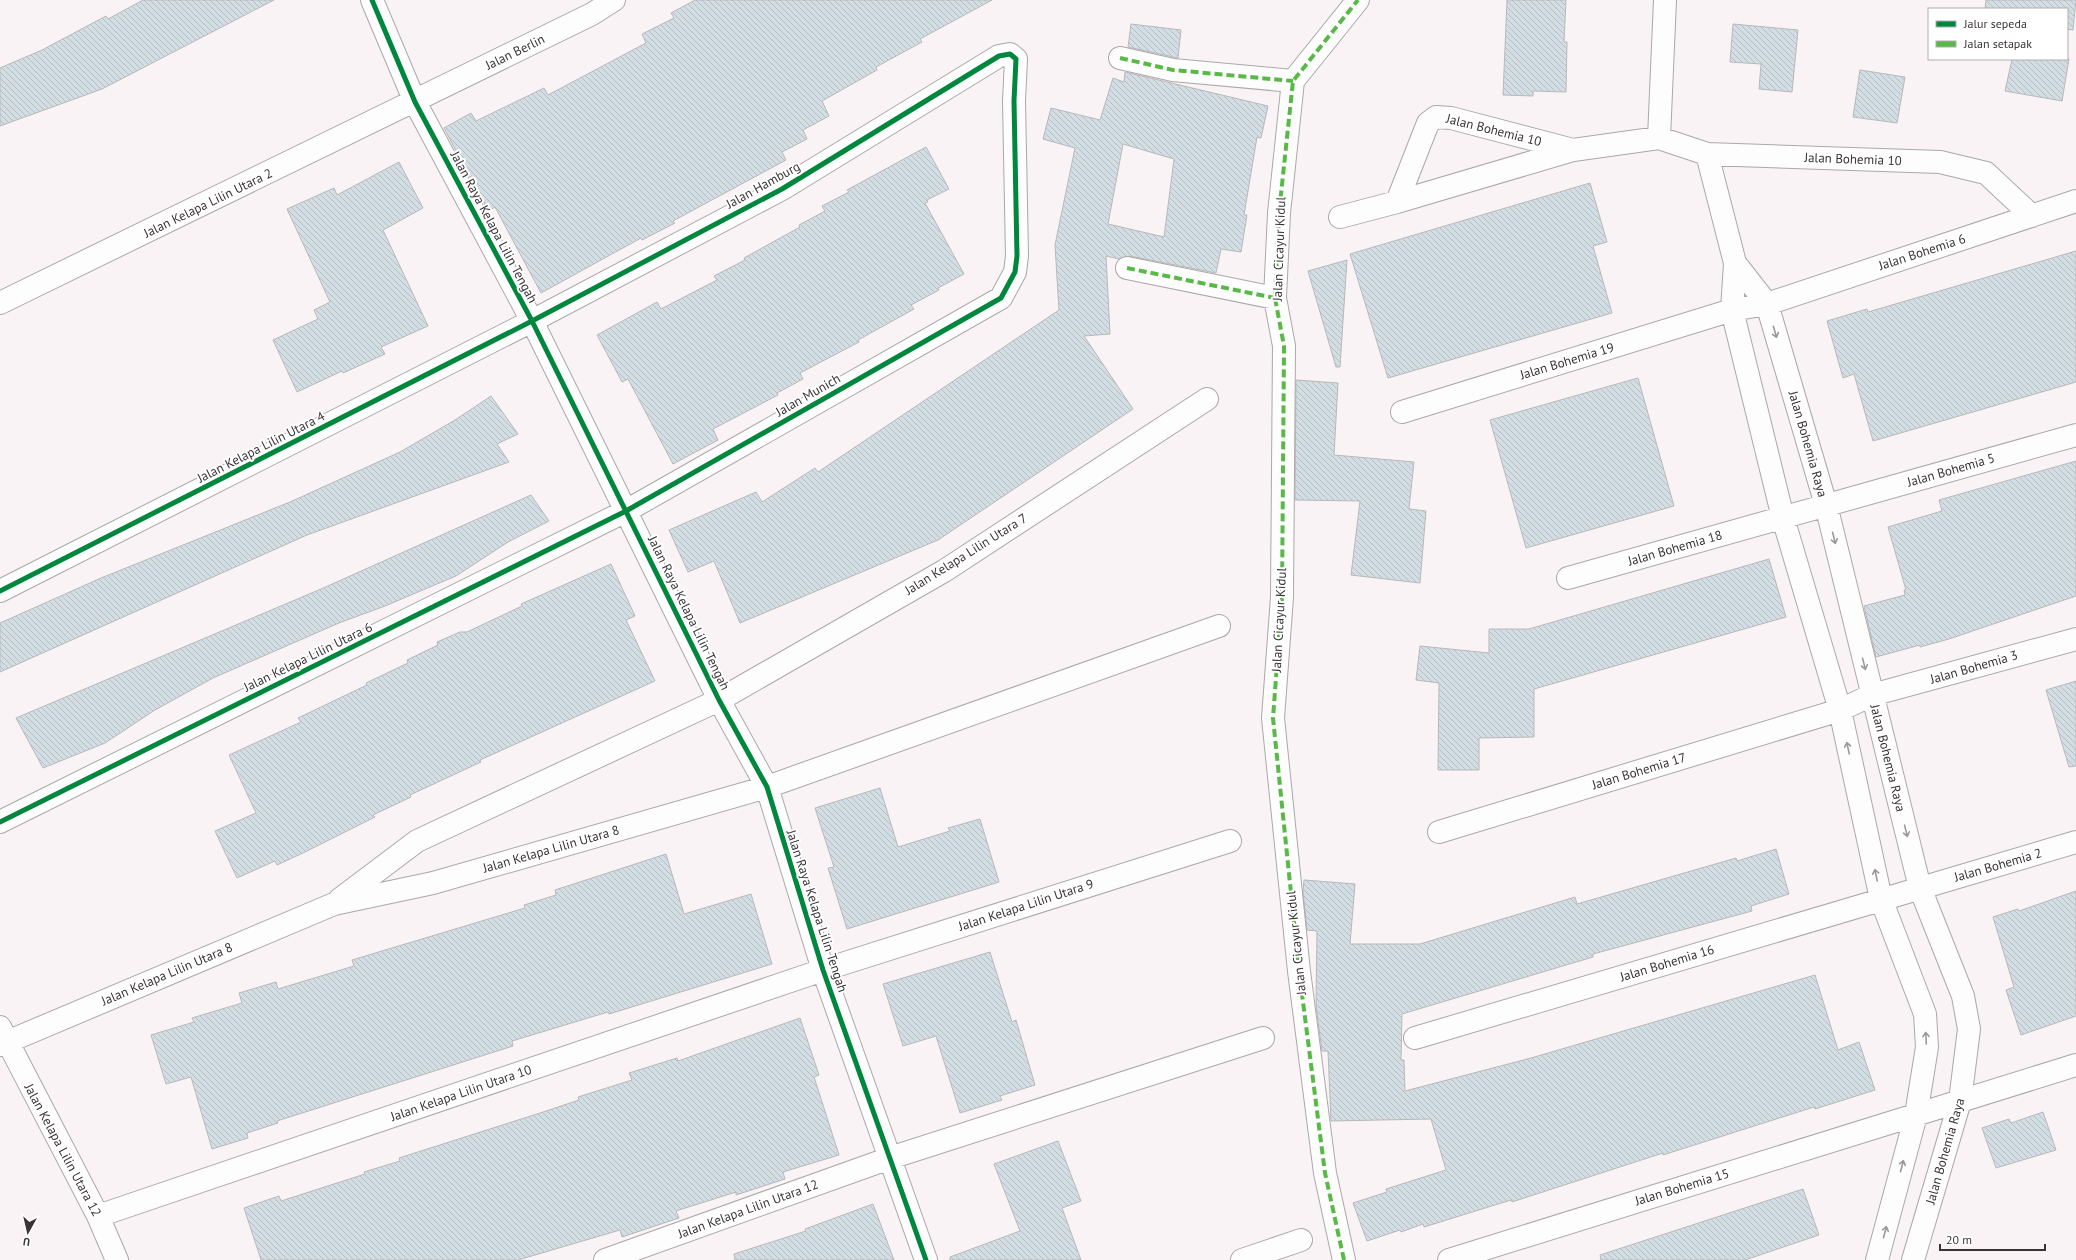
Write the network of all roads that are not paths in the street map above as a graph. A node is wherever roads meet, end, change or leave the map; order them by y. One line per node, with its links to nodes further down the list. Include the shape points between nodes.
1 (372, 0): 7 (street, Jalan Raya Kelapa Lilin Tengah)
2 (614, 0): 7 (street, Jalan Berlin, via 592,14)
3 (1358, 0): 6 (street)
4 (1665, 0): 8 (street)
5 (1120, 58): 6 (street, via 1173,70)
6 (1293, 81): 18 (street, Jalan Cicayur Kidul, via 1279,213)
7 (416, 102): 19 (street, Jalan Kelapa Lilin Utara 2); 22 (street, Jalan Raya Kelapa Lilin Tengah)
8 (1659, 138): 9 (street, Jalan Bohemia 10); 10 (street, Jalan Bohemia 10)
9 (1573, 150): 12 (street, Jalan Bohemia 10); 12 (street, Jalan Bohemia 10, via 1451,118 1436,117 1428,123)
10 (1707, 154): 13 (street, Jalan Bohemia 10, via 1940,162 1986,174); 15 (street, Jalan Bohemia Raya)
11 (2076, 201): 13 (street, Jalan Bohemia 6)
12 (1397, 202): 14 (street, Jalan Bohemia 10)
13 (2032, 216): 20 (street, Jalan Bohemia 6)
14 (1340, 217)
15 (1735, 263): 20 (street, Jalan Bohemia Raya); 21 (street, Jalan Bohemia Raya)
16 (1127, 268): 18 (street)
17 (1001, 298): 22 (street, Jalan Hamburg, via 1015,272 1017,256 1014,101 1016,59 1010,54 999,56 782,189); 27 (street, Jalan Munich)
18 (1275, 298): 58 (street, Jalan Cicayur Kidul, via 1284,346 1284,370 1282,597 1273,718 1298,971 1325,1173)
19 (0, 303)
20 (1767, 304): 21 (street, Jalan Bohemia 6); 26 (street, Jalan Bohemia Raya, one-way to 26)
21 (1732, 310): 24 (street, Jalan Bohemia 19); 28 (street, Jalan Bohemia Raya)
22 (532, 321): 27 (street, Jalan Raya Kelapa Lilin Tengah); 30 (street, Jalan Kelapa Lilin Utara 4)
23 (1207, 399): 34 (street, Jalan Kelapa Lilin Utara 7, via 944,571)
24 (1402, 412)
25 (2076, 435): 26 (street, Jalan Bohemia 5)
26 (1826, 505): 28 (street, Jalan Bohemia 5); 33 (street, Jalan Bohemia Raya, one-way to 33)
27 (626, 512): 34 (street, Jalan Raya Kelapa Lilin Tengah); 37 (street, Jalan Kelapa Lilin Utara 6)
28 (1783, 518): 29 (street, Jalan Bohemia 18); 35 (street, Jalan Bohemia Raya)
29 (1568, 578)
30 (0, 591)
31 (1219, 626): 36 (street)
32 (2076, 639): 33 (street, Jalan Bohemia 3)
33 (1872, 695): 35 (street, Jalan Bohemia 3); 41 (street, Jalan Bohemia Raya, one-way to 41)
34 (719, 700): 36 (street, Jalan Raya Kelapa Lilin Tengah); 43 (street, Jalan Kelapa Lilin Utara 8, via 417,841)
35 (1840, 710): 38 (street, Jalan Bohemia 17); 42 (street, Jalan Bohemia Raya, one-way to 35)
36 (767, 787): 43 (street, Jalan Kelapa Lilin Utara 8, via 433,883); 44 (street, Jalan Raya Kelapa Lilin Tengah)
37 (0, 822)
38 (1439, 832)
39 (1230, 841): 44 (street, Jalan Kelapa Lilin Utara 9)
40 (2076, 842): 41 (street, Jalan Bohemia 2)
41 (1920, 888): 42 (street, Jalan Bohemia 16); 49 (street, Jalan Bohemia Raya, via 1963,996 1969,1029)
42 (1881, 899): 47 (street, Jalan Bohemia 16); 50 (street, Jalan Bohemia Raya, one-way to 42, via 1927,1047 1925,1014)
43 (334, 904): 45 (street, Jalan Kelapa Lilin Utara 8)
44 (823, 970): 51 (street, Jalan Raya Kelapa Lilin Tengah); 52 (street, Jalan Kelapa Lilin Utara 10)
45 (2, 1038): 52 (street, Jalan Kelapa Lilin Utara 12)
46 (1263, 1038): 51 (street, Jalan Kelapa Lilin Utara 12)
47 (1414, 1038)
48 (2076, 1065): 49 (street, Jalan Bohemia 15)
49 (1960, 1101): 50 (street, Jalan Bohemia 15); 61 (street, Jalan Bohemia Raya)
50 (1916, 1115): 59 (street, Jalan Bohemia 15); 60 (street, Jalan Bohemia Raya, one-way to 50)
51 (890, 1158): 55 (street, Jalan Kelapa Lilin Utara 12); 56 (street, Jalan Raya Kelapa Lilin Tengah)
52 (98, 1216): 54 (street, Jalan Kelapa Lilin Utara 12)
53 (1301, 1240): 57 (street)
54 (117, 1260)
55 (605, 1260)
56 (926, 1260)
57 (1242, 1260)
58 (1344, 1260)
59 (1449, 1260)
60 (1877, 1260)
61 (1913, 1260)

